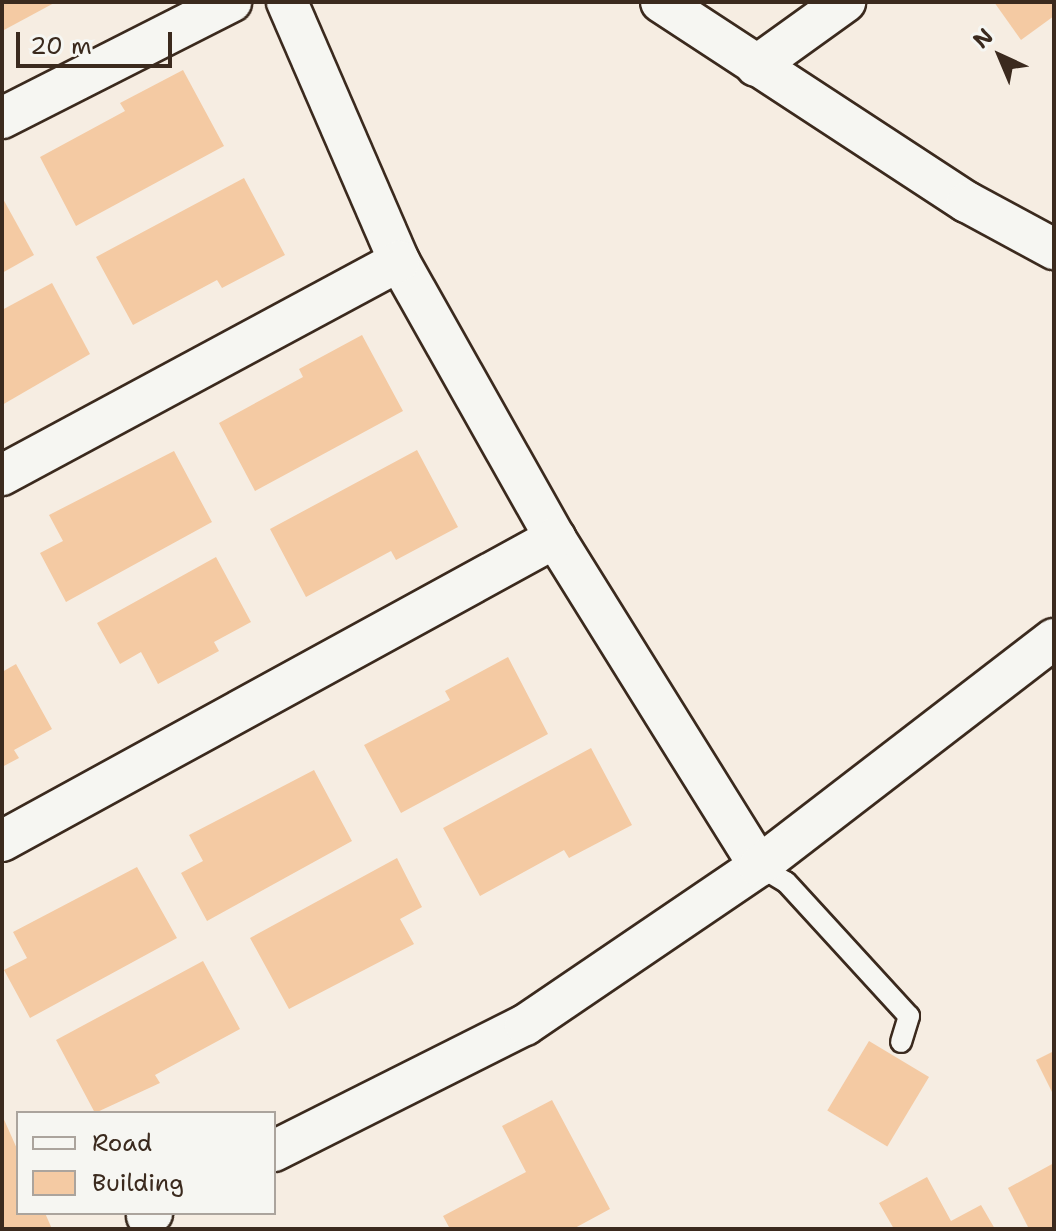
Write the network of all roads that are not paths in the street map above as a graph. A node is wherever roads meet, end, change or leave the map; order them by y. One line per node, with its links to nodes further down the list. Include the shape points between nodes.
1 (231, 2): 6 (street)
2 (287, 2): 8 (street)
3 (661, 2): 5 (street)
4 (845, 2): 5 (street)
5 (756, 66): 7 (street, via 967,202)
6 (2, 118)
7 (1054, 249)
8 (399, 261): 9 (street); 10 (street)
9 (2, 475)
10 (555, 538): 12 (street); 13 (street)
11 (1054, 639): 13 (street)
12 (2, 841)
13 (759, 866): 14 (lane, via 786,882 909,1016); 15 (street, via 525,1025)
14 (901, 1042)
15 (276, 1150)

